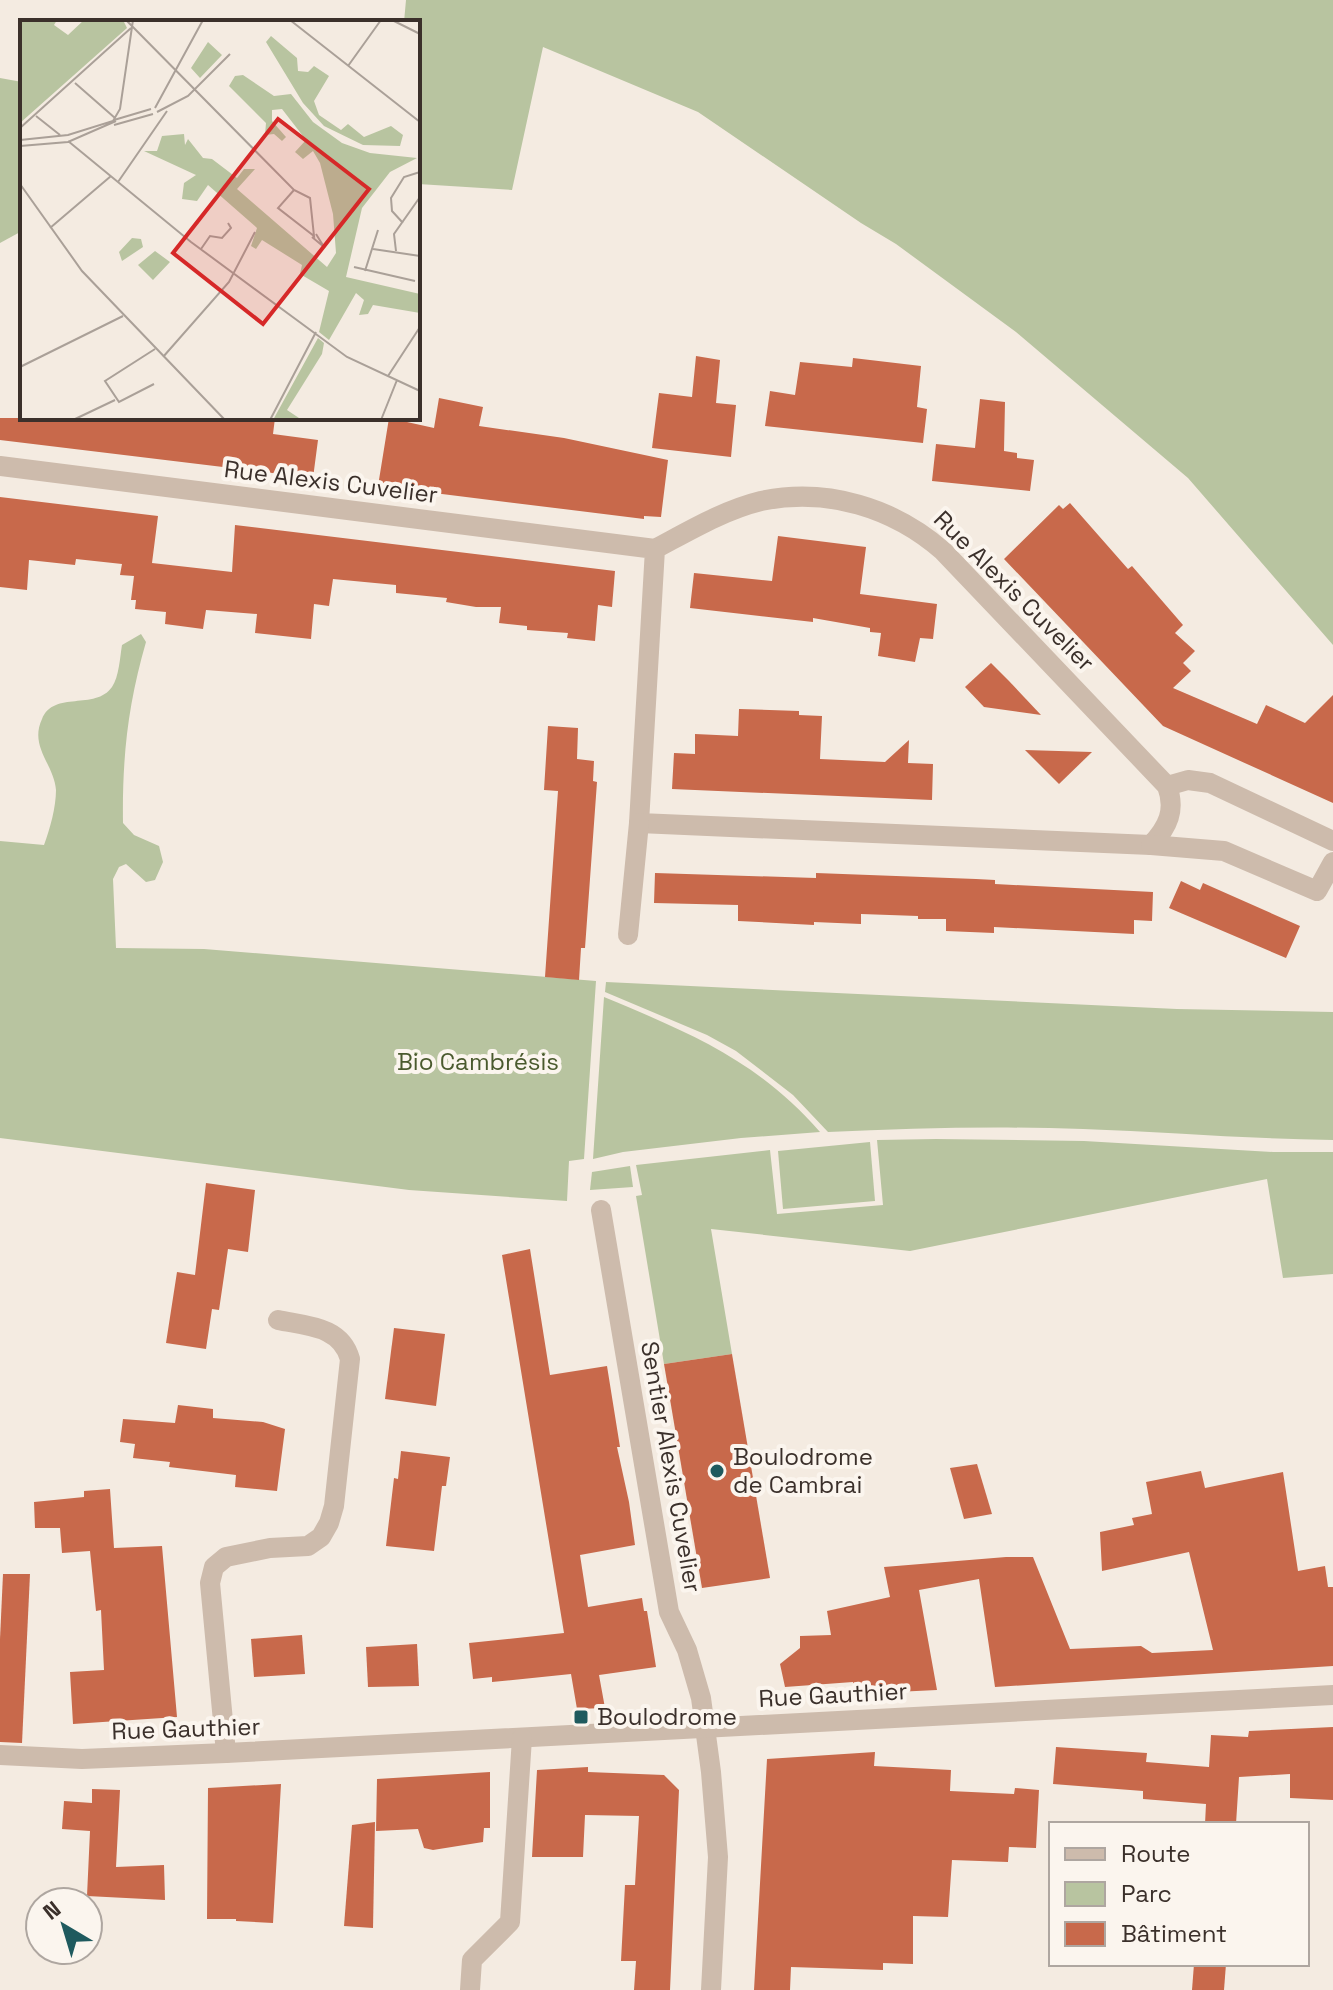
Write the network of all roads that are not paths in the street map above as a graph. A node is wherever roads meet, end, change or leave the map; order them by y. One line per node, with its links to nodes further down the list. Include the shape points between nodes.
1 (0, 466): 2 (street, Rue Alexis Cuvelier)
2 (655, 549): 3 (street, Rue Alexis Cuvelier, via 729,512 783,498 830,499 894,516 943,551); 4 (street)
3 (1167, 786): 5 (street, via 1188,780 1210,783); 6 (street, via 1170,818)
4 (639, 823): 6 (street); 8 (street)
5 (1333, 841)
6 (1151, 845): 7 (street, via 1224,851 1317,891)
7 (1333, 862)
8 (628, 935)
9 (601, 1210): 12 (street, Sentier Alexis Cuvelier, via 669,1612 687,1650)
10 (278, 1320): 14 (street, via 327,1330 347,1347 334,1506 321,1537 308,1546 226,1557 214,1567 210,1583)
11 (1333, 1695): 12 (street, Rue Gauthier)
12 (705, 1729): 13 (street, Rue Gauthier); 17 (street, Sentier Alexis Cuvelier, via 718,1857)
13 (522, 1738): 14 (street, Rue Gauthier); 16 (street, via 510,1922 472,1960)
14 (226, 1753): 15 (street, Rue Gauthier, via 82,1759)
15 (0, 1755)
16 (470, 1990)
17 (711, 1990)

